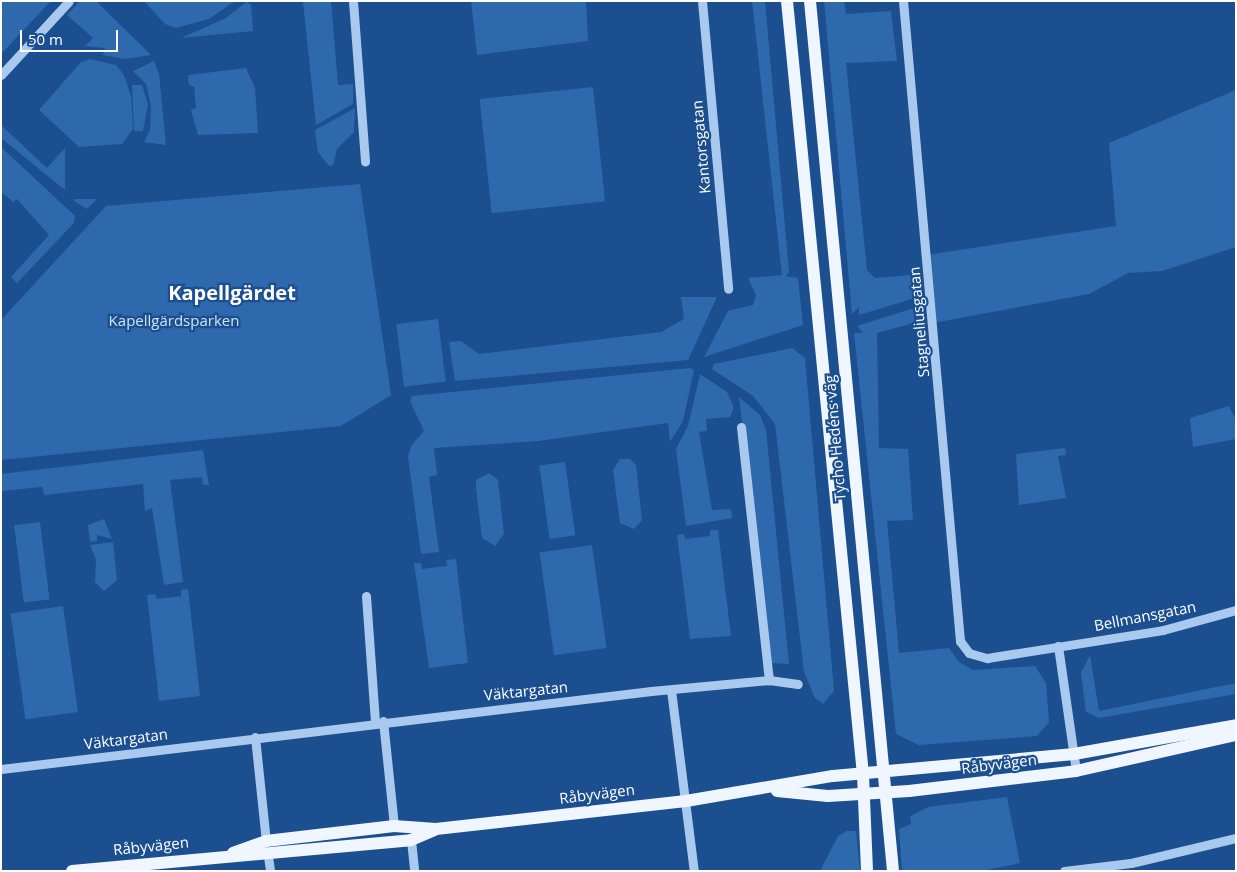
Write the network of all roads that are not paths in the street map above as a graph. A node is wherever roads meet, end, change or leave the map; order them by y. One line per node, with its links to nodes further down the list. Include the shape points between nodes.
1 (69, 1): 7 (street)
2 (353, 1): 8 (street)
3 (702, 1): 9 (street, Kantorsgatan)
4 (787, 1): 26 (main road, Tycho Hedéns väg)
5 (810, 1): 25 (main road, Tycho Hedéns väg)
6 (903, 1): 13 (street, Stagneliusgatan)
7 (1, 75)
8 (365, 162)
9 (728, 290)
10 (741, 427): 15 (street)
11 (366, 596): 18 (street)
12 (1236, 610): 14 (street, Bellmansgatan, via 1163,630)
13 (960, 641): 14 (street, Bellmansgatan, via 969,653 987,658)
14 (1058, 646): 22 (street)
15 (769, 680): 16 (street, Väktargatan); 17 (street, Väktargatan)
16 (798, 684)
17 (671, 690): 18 (street, Väktargatan); 30 (street)
18 (379, 721): 21 (street, Väktargatan); 31 (street)
19 (1236, 725): 22 (main road, Råbyvägen)
20 (1236, 735): 24 (main road, Råbyvägen)
21 (255, 737): 23 (street, Väktargatan); 35 (street)
22 (1074, 754): 24 (street); 25 (main road, Råbyvägen)
23 (1, 769)
24 (1076, 771): 28 (main road, Råbyvägen)
25 (883, 773): 26 (main road, Råbyvägen); 28 (main road, Tycho Hedéns väg)
26 (863, 775): 27 (main road, Råbyvägen); 29 (main road, Tycho Hedéns väg)
27 (762, 790): 29 (main road, Råbyvägen, via 828,796); 30 (main road, Råbyvägen)
28 (885, 792): 29 (main road, Råbyvägen); 44 (main road, Tycho Hedéns väg)
29 (863, 794): 43 (main road, Tycho Hedéns väg)
30 (686, 801): 32 (main road, Råbyvägen); 42 (street)
31 (394, 826): 32 (main road, Råbyvägen); 35 (main road, Råbyvägen)
32 (436, 829): 34 (main road, Råbyvägen)
33 (1236, 838): 45 (street, via 1131,862)
34 (411, 840): 37 (main road, Råbyvägen); 41 (street)
35 (266, 841): 36 (main road, Råbyvägen)
36 (234, 853): 37 (main road, Råbyvägen); 38 (main road, Råbyvägen)
37 (268, 856): 40 (street)
38 (125, 868): 39 (main road, Råbyvägen)
39 (72, 871)
40 (270, 871)
41 (414, 871)
42 (694, 871)
43 (867, 871)
44 (893, 871)
45 (1064, 871)

